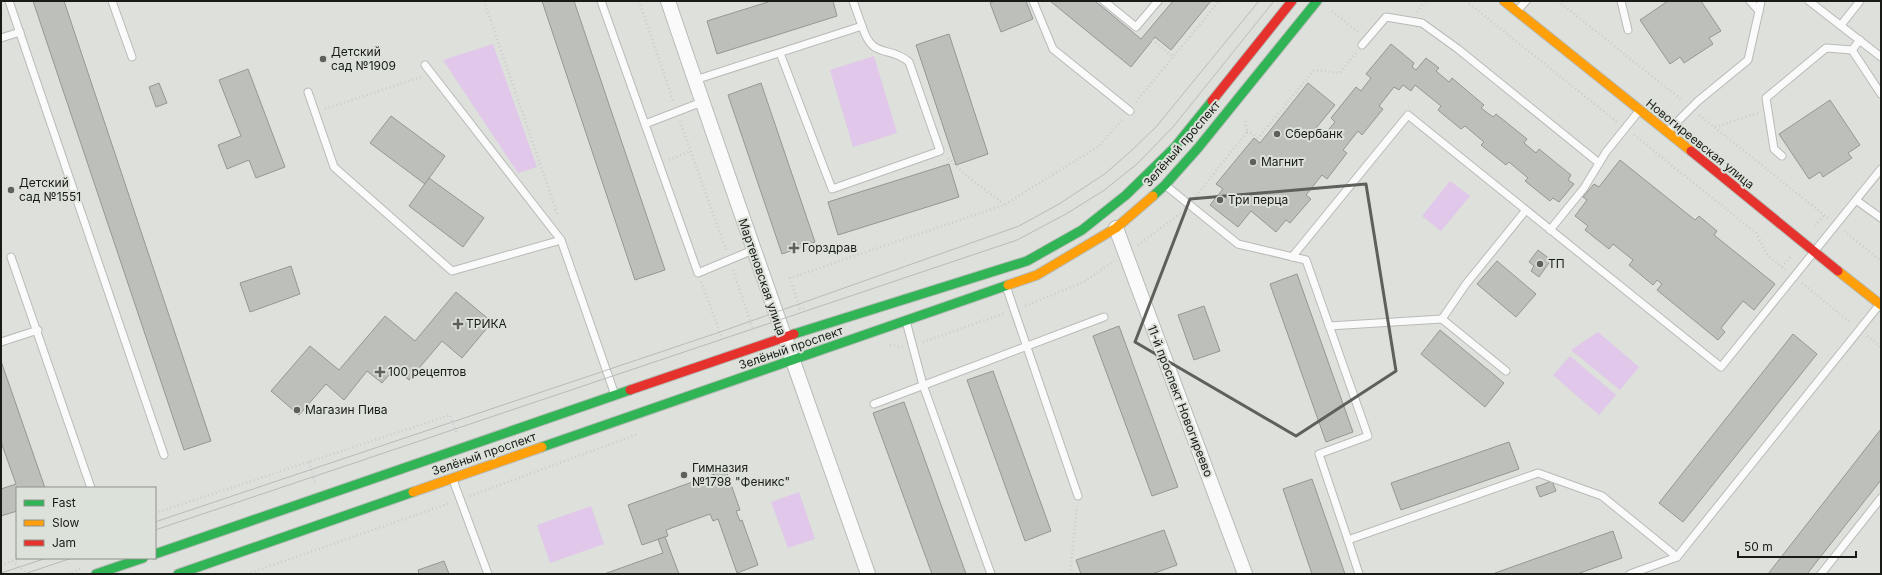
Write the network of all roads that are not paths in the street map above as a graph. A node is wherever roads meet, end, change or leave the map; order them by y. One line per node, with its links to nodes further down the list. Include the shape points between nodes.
1 (9, 1): 23 (lane)
2 (112, 1): 29 (lane)
3 (601, 1): 38 (lane)
4 (668, 1): 32 (street, Мартеновская улица)
5 (853, 1): 21 (lane)
6 (1033, 1): 36 (lane, via 1053,49)
7 (1104, 1): 8 (lane, via 1136,27)
8 (1158, 1)
9 (1292, 1): 61 (main road, Зелёный проспект, via 1174,148 1126,195 1082,230 1027,261)
10 (1317, 1): 43 (main road, Зелёный проспект)
11 (1504, 1): 18 (main road, Новогиреевская улица)
12 (1526, 1): 18 (lane)
13 (1621, 1): 22 (lane)
14 (1750, 1): 19 (lane)
15 (1761, 1): 19 (lane)
16 (1809, 1): 20 (lane)
17 (1860, 1): 20 (lane)
18 (1517, 11): 37 (main road, Новогиреевская улица)
19 (1759, 11): 39 (lane, via 1748,60)
20 (1841, 25): 25 (lane)
21 (862, 26): 28 (lane); 28 (lane, via 870,44 879,50 903,56 909,62 940,151 832,188)
22 (1628, 30)
23 (20, 32): 24 (lane); 69 (lane)
24 (1, 38)
25 (1860, 40): 27 (lane); 30 (lane)
26 (1362, 45): 41 (lane, via 1386,17 1422,23)
27 (1852, 50): 34 (lane); 40 (lane, via 1826,48 1766,98 1774,149)
28 (780, 52): 32 (lane)
29 (132, 56)
30 (1881, 57)
31 (425, 65): 49 (lane)
32 (695, 80): 35 (street, Мартеновская улица)
33 (308, 92): 49 (lane, via 334,167 452,271)
34 (1881, 94)
35 (702, 102): 38 (lane); 50 (street, Мартеновская улица)
36 (1130, 111)
37 (1640, 111): 39 (main road, Новогиреевская улица); 41 (lane)
38 (645, 124): 50 (lane, via 698,273)
39 (1667, 132): 51 (main road, Новогиреевская улица)
40 (1782, 156)
41 (1600, 163): 48 (lane, via 1584,188)
42 (1881, 169): 44 (lane)
43 (1165, 185): 47 (main road, Зелёный проспект); 53 (lane, via 1238,244)
44 (1856, 200): 46 (lane); 51 (lane)
45 (1526, 210): 48 (lane); 53 (lane, via 1408,115); 57 (lane, via 1466,284)
46 (1881, 218)
47 (1116, 228): 54 (main road, Зелёный проспект, via 1037,275); 84 (street, 11-й проспект Новогиреево)
48 (1550, 230): 51 (lane, via 1721,366)
49 (561, 240): 67 (lane)
50 (753, 250): 61 (street, Мартеновская улица)
51 (1814, 252): 55 (main road, Новогиреевская улица)
52 (11, 257): 60 (lane)
53 (1292, 257): 59 (lane, via 1306,260)
54 (1006, 286): 58 (main road, Зелёный проспект); 63 (lane)
55 (1880, 305): 76 (lane)
56 (1104, 317): 63 (lane)
57 (1442, 319): 59 (lane); 65 (lane)
58 (906, 321): 64 (main road, Зелёный проспект); 66 (lane)
59 (1329, 326): 74 (lane, via 1368,436 1319,454)
60 (38, 330): 62 (lane); 71 (lane)
61 (783, 337): 64 (street, Мартеновская улица); 67 (main road, Зелёный проспект)
62 (1, 342)
63 (1027, 346): 66 (lane); 72 (lane)
64 (793, 360): 70 (main road, Зелёный проспект); 82 (street, Мартеновская улица)
65 (1506, 371)
66 (923, 385): 68 (lane); 83 (lane)
67 (615, 394): 75 (main road, Зелёный проспект)
68 (874, 404)
69 (164, 455)
70 (452, 478): 80 (main road, Зелёный проспект); 81 (lane)
71 (91, 487)
72 (1078, 496)
73 (1881, 498): 87 (lane)
74 (1348, 540): 76 (lane, via 1538,472 1602,496); 85 (lane)
75 (156, 554)
76 (1677, 556): 86 (lane)
77 (136, 559): 78 (main road)
78 (116, 562): 79 (main road)
79 (96, 574)
80 (178, 574)
81 (488, 574)
82 (868, 574)
83 (991, 574)
84 (1245, 574)
85 (1359, 574)
86 (1630, 574)
87 (1821, 574)

